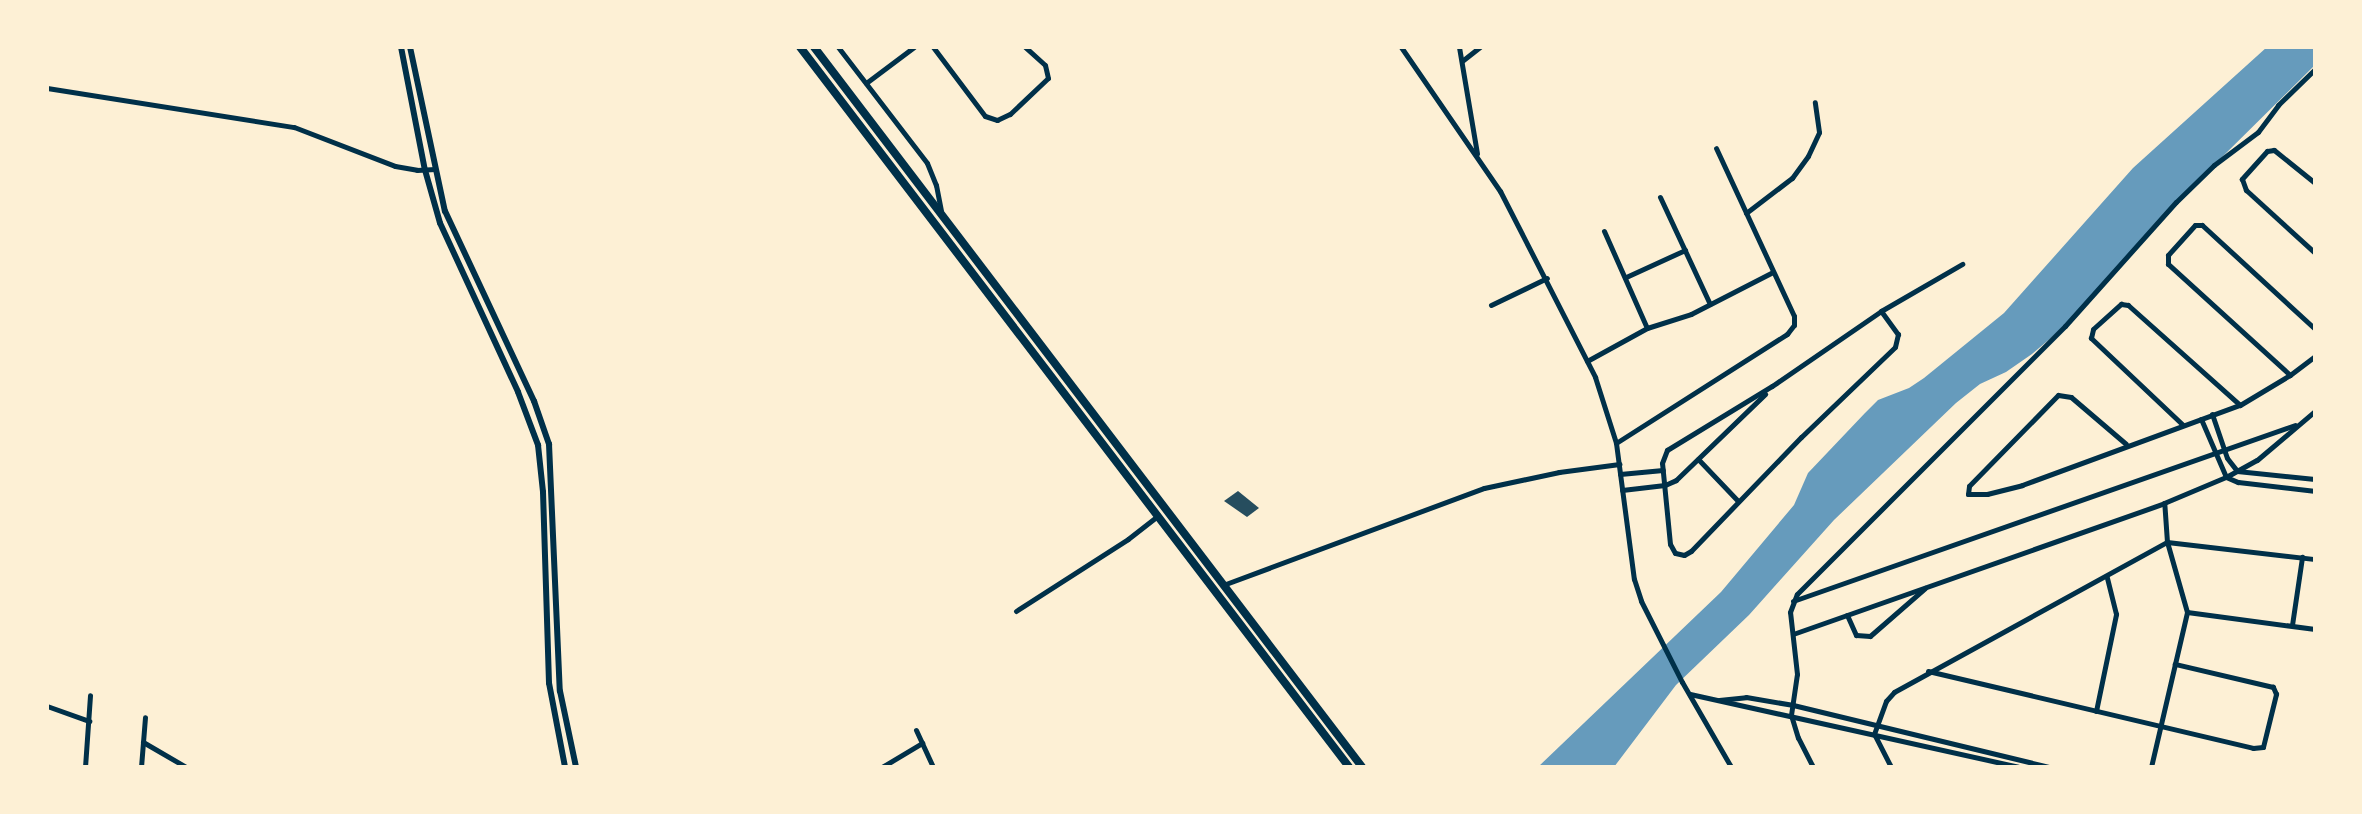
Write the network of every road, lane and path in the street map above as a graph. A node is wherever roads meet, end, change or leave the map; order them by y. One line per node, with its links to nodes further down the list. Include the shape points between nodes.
1 (401, 47): 20 (street)
2 (410, 47): 19 (street)
3 (800, 47): 35 (main road)
4 (814, 47): 24 (main road)
5 (838, 47): 14 (street)
6 (914, 47): 14 (street)
7 (933, 47): 8 (street, via 992,120 1003,118 1045,84 1048,70)
8 (1026, 47)
9 (1401, 47): 18 (street)
10 (1459, 47): 12 (street)
11 (1480, 47): 12 (street)
12 (1462, 61): 18 (street)
13 (2315, 69): 72 (street, via 2258,132 2176,202 2065,326)
14 (866, 83): 24 (street, via 927,163)
15 (47, 88): 20 (street, via 294,127 395,166)
16 (1815, 102): 23 (street, via 1819,132 1808,156 1792,178)
17 (1716, 148): 23 (street)
18 (1477, 156): 31 (street)
19 (435, 169): 20 (street); 108 (street, via 445,211 534,401 549,444 560,691)
20 (425, 170): 107 (street, via 439,223 538,444 549,683)
21 (2315, 183): 27 (street, via 2278,152 2267,151 2242,179 2246,190)
22 (1661, 197): 26 (street)
23 (1746, 213): 29 (street)
24 (942, 217): 35 (main road)
25 (1604, 231): 30 (street)
26 (1685, 250): 30 (street); 32 (street)
27 (2315, 253)
28 (1962, 264): 34 (street)
29 (1773, 272): 32 (street); 48 (street, via 1794,316 1787,334)
30 (1626, 277): 36 (street)
31 (1547, 278): 33 (street); 39 (street)
32 (1710, 304): 36 (street)
33 (1491, 305)
34 (1881, 311): 41 (street); 62 (street, via 1898,334 1895,347)
35 (1016, 322): 64 (main road); 69 (main road)
36 (1647, 328): 39 (street)
37 (2315, 329): 40 (street, via 2202,225 2195,225 2168,255 2168,264)
38 (2315, 356): 40 (street)
39 (1587, 361): 48 (street)
40 (2290, 375): 42 (street)
41 (1772, 386): 52 (street); 54 (street, via 1665,452)
42 (2240, 405): 44 (street); 47 (street, via 2128,305 2121,304 2093,329 2093,342)
43 (2315, 411): 46 (street)
44 (2212, 414): 45 (street); 50 (street)
45 (2201, 419): 47 (street); 51 (street)
46 (2298, 424): 50 (street); 55 (street)
47 (2183, 425): 49 (street)
48 (1616, 443): 53 (street)
49 (2126, 444): 49 (street, via 2071,397 2058,395 1969,486 1968,494 2022,485)
50 (2224, 450): 51 (street); 55 (street)
51 (2214, 453): 57 (street); 72 (street)
52 (1698, 459): 59 (street); 62 (street)
53 (1619, 464): 56 (street); 69 (street, via 1484,488)
54 (1663, 470): 56 (street); 59 (street)
55 (2237, 471): 57 (street); 58 (street)
56 (1620, 474): 60 (street)
57 (2226, 477): 61 (street); 63 (street)
58 (2315, 480)
59 (1665, 485): 60 (street); 62 (street, via 1670,544 1679,555 1691,551)
60 (1622, 490): 81 (street, via 1634,579 1649,621)
61 (2315, 491)
62 (1738, 501)
63 (2164, 503): 65 (street); 70 (street)
64 (1157, 516): 71 (main road); 73 (street)
65 (2167, 542): 66 (street); 68 (street); 74 (street)
66 (2302, 557): 67 (street); 76 (street)
67 (2315, 559)
68 (2108, 577): 80 (street); 86 (street, via 2116,614)
69 (1223, 585): 71 (street); 111 (main road)
70 (1927, 586): 75 (street); 75 (street, via 1870,636 1856,635)
71 (1213, 589): 103 (main road)
72 (1792, 601): 78 (street)
73 (1016, 611)
74 (2187, 612): 76 (street); 79 (street)
75 (1847, 615): 78 (street)
76 (2292, 625): 77 (street)
77 (2315, 629)
78 (1793, 634): 84 (street, via 1797,674)
79 (2175, 664): 91 (street); 91 (street, via 2268,684 2276,694 2266,741 2263,747 2253,748)
80 (1928, 671): 86 (street); 90 (street, via 1894,692)
81 (1690, 694): 83 (street); 112 (street)
82 (90, 695): 89 (street)
83 (1719, 699): 84 (street, via 1746,697); 87 (street)
84 (1793, 705): 87 (street); 90 (street)
85 (47, 706): 89 (street)
86 (2096, 711): 91 (street)
87 (1791, 715): 93 (street); 113 (street)
88 (145, 718): 95 (street)
89 (89, 721): 104 (street)
90 (1877, 727): 93 (street); 94 (street)
91 (2160, 727): 117 (street)
92 (916, 730): 96 (street)
93 (1874, 734): 97 (street); 114 (street)
94 (1923, 737): 97 (street); 98 (street)
95 (144, 741): 105 (street); 106 (street)
96 (922, 743): 109 (street); 110 (street)
97 (1921, 744): 99 (street)
98 (1959, 745): 99 (street); 100 (street)
99 (1957, 753): 100 (street)
100 (2003, 760): 101 (street); 115 (street)
101 (2024, 764): 102 (street)
102 (2035, 765): 116 (street)
103 (1349, 766)
104 (85, 767)
105 (141, 767)
106 (186, 767)
107 (565, 767)
108 (576, 767)
109 (882, 767)
110 (933, 767)
111 (1362, 767)
112 (1731, 767)
113 (1813, 767)
114 (1891, 767)
115 (2018, 767)
116 (2049, 767)
117 (2151, 767)

